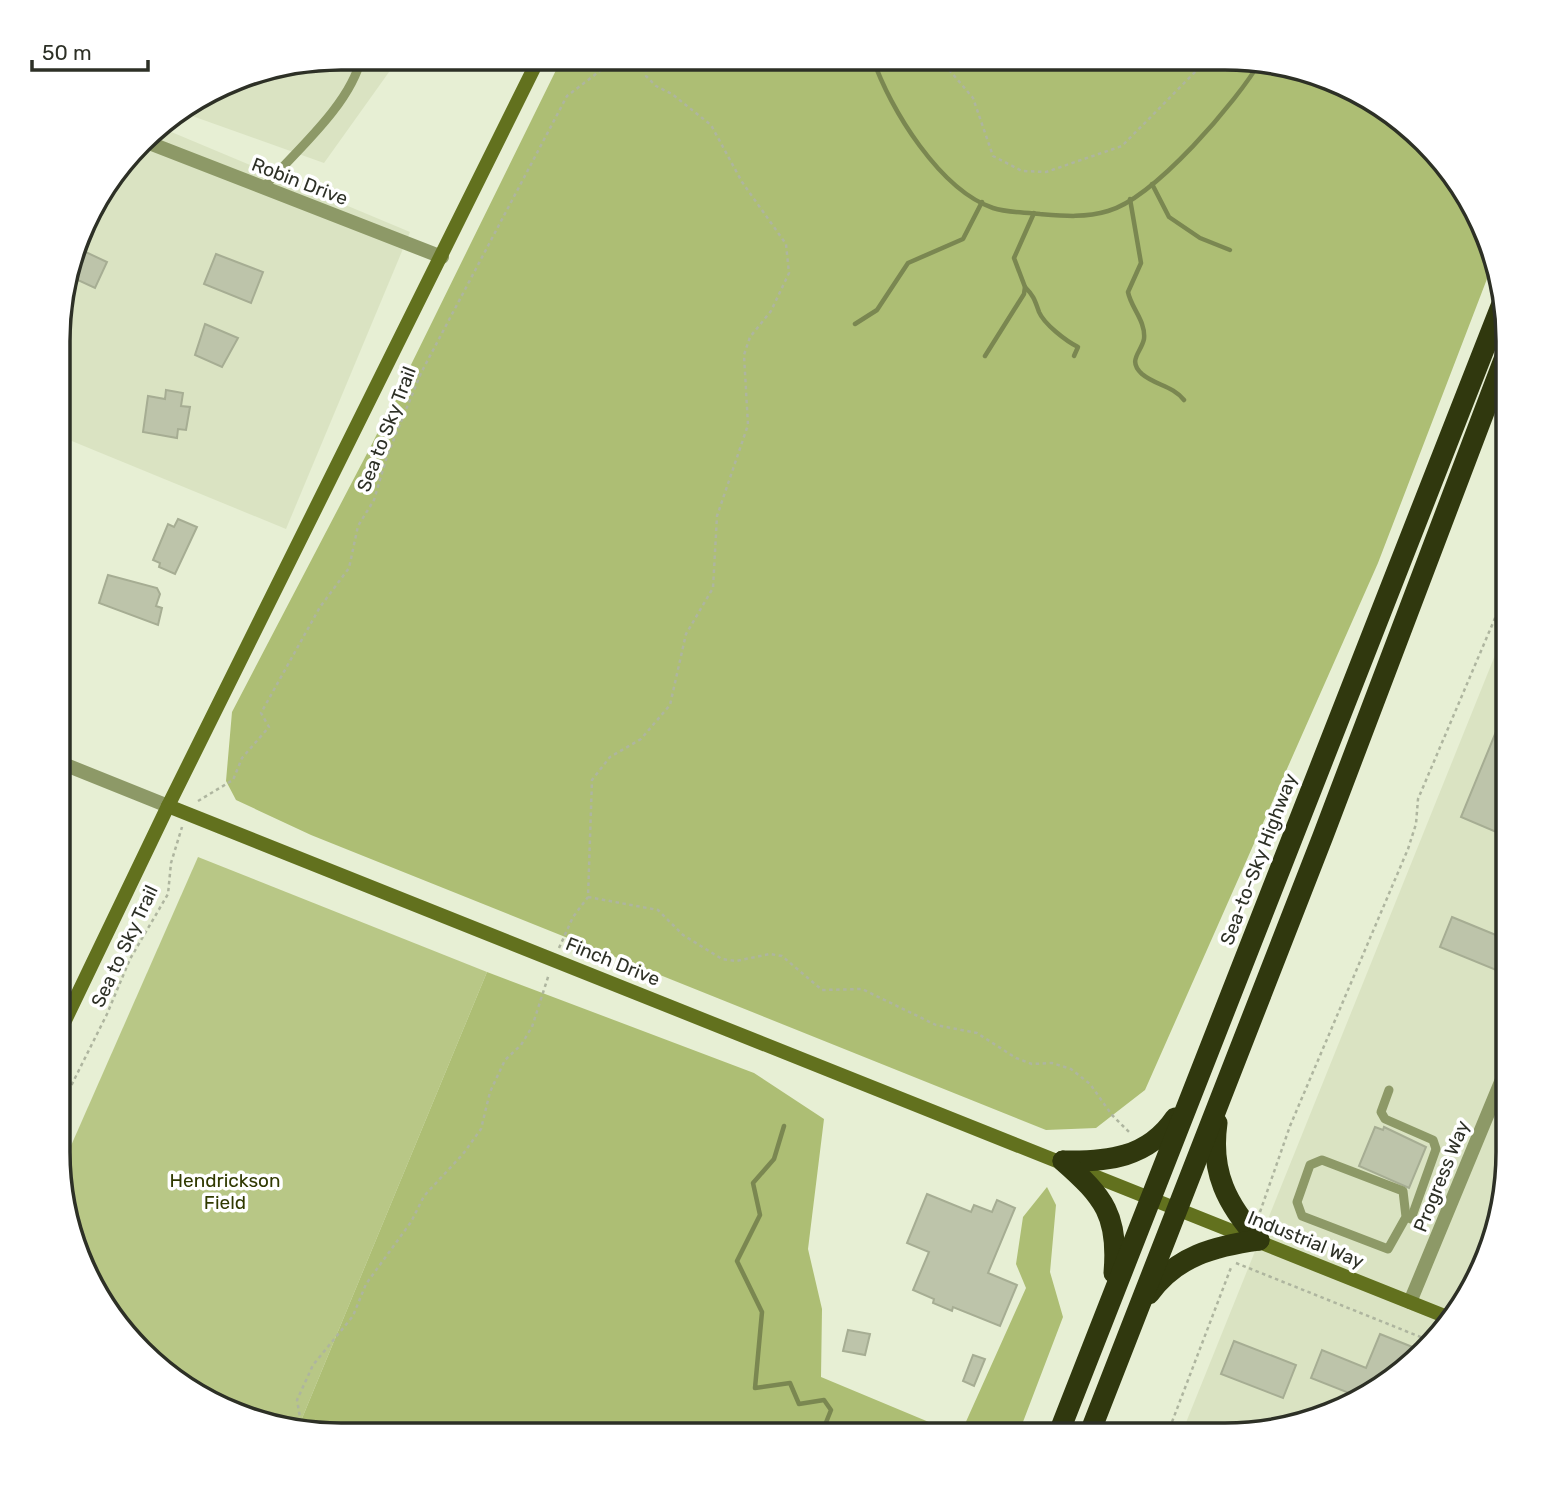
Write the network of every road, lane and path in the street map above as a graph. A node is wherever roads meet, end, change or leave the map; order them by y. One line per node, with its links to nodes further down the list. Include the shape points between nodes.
1 (358, 70): 8 (lane, via 344,96)
2 (533, 70): 9 (street)
3 (601, 70): 14 (path, Sea to Sky Trail, via 567,96 421,373 374,500 358,526 349,568 320,607 261,713 269,727 243,758 233,780)
4 (645, 70): 17 (path, via 656,86 711,125 742,182 786,244 789,273 744,355 748,425 717,516 713,588 686,634 670,705 641,739 610,757 593,780)
5 (949, 70): 6 (path, via 973,98 993,156 1022,172 1046,172 1122,146)
6 (1197, 70)
7 (154, 145): 8 (street, Robin Drive)
8 (264, 187): 9 (street, Robin Drive)
9 (442, 257): 15 (street)
10 (1495, 322): 23 (highway, Sea-to-Sky Highway)
11 (1496, 380): 22 (highway)
12 (1496, 616): 30 (path, via 1418,799 1408,849 1290,1126)
13 (70, 767): 15 (street, Finch Drive)
14 (194, 804)
15 (168, 806): 18 (street, Finch Drive); 19 (street)
16 (182, 826): 20 (path, Sea to Sky Trail, via 168,894 130,959)
17 (588, 897): 18 (path); 25 (path, via 658,910 683,935 722,959 782,956 822,990 862,989 936,1025 977,1033 1016,1058 1071,1069 1090,1084)
18 (554, 958): 26 (street, Finch Drive); 38 (path, via 532,1027 505,1060 490,1092 481,1129 424,1196 366,1284 354,1316 313,1365 297,1399)
19 (70, 1010)
20 (70, 1089)
21 (1388, 1090): 31 (lane, via 1381,1112 1385,1119 1433,1140 1436,1149)
22 (1222, 1092): 29 (highway); 32 (highway, via 1215,1140 1218,1179 1238,1217)
23 (1191, 1093): 26 (highway, via 1168,1128 1140,1150 1098,1162); 28 (highway, Sea-to-Sky Highway)
24 (1496, 1094): 34 (street, Progress Way)
25 (1133, 1137)
26 (1063, 1161): 28 (street, Finch Drive); 33 (highway, via 1092,1187 1109,1213 1116,1250)
27 (1333, 1163): 27 (lane, via 1403,1191 1406,1217 1388,1249 1302,1216 1297,1202 1310,1165 1322,1160)
28 (1150, 1196): 29 (street, Industrial Way); 33 (highway, Sea-to-Sky Highway)
29 (1177, 1207): 32 (street, Industrial Way); 35 (highway)
30 (1260, 1213)
31 (1411, 1219)
32 (1259, 1240): 34 (street, Industrial Way); 35 (highway, via 1190,1257 1173,1267)
33 (1112, 1295): 39 (highway, Sea-to-Sky Highway)
34 (1410, 1302): 36 (street, Industrial Way)
35 (1138, 1308): 40 (highway)
36 (1442, 1315)
37 (1423, 1338): 41 (path, via 1233,1262)
38 (301, 1420)
39 (1063, 1423)
40 (1094, 1423)
41 (1172, 1423)

